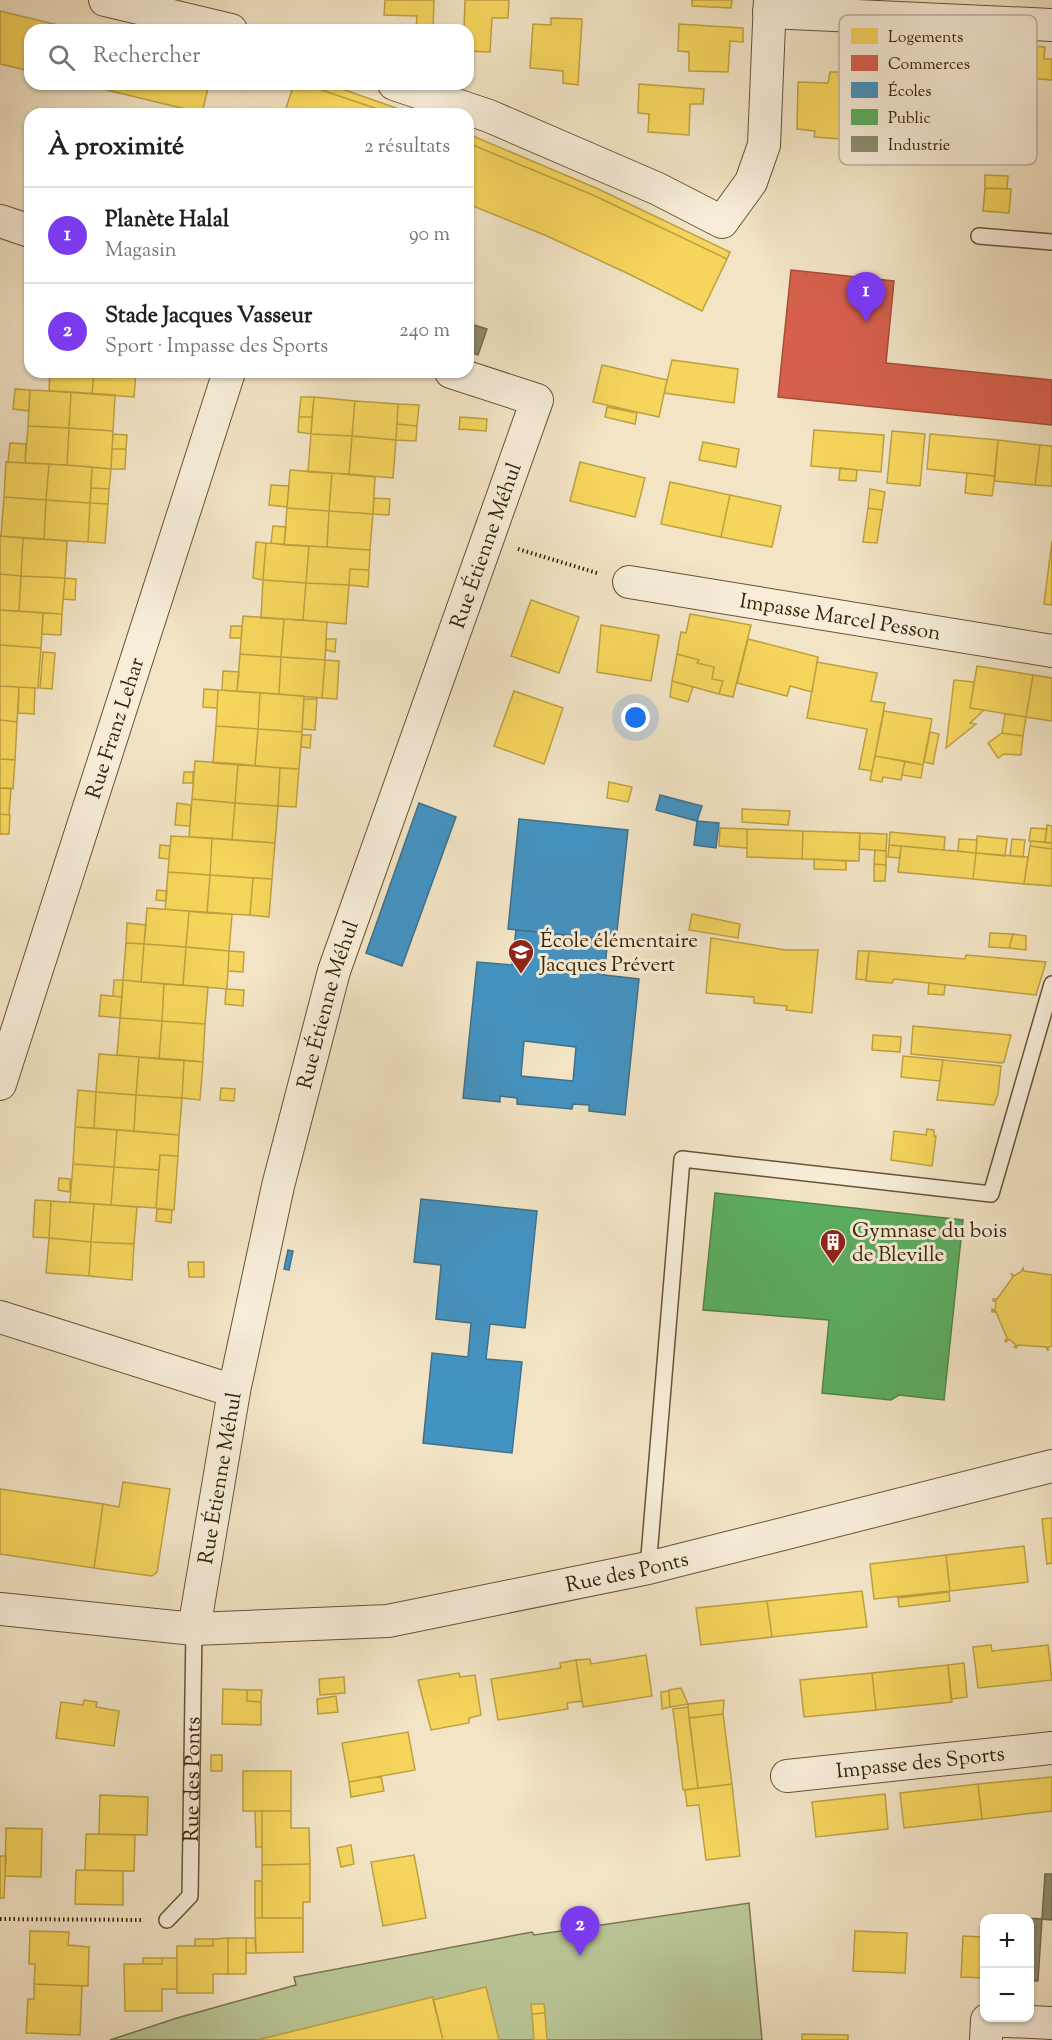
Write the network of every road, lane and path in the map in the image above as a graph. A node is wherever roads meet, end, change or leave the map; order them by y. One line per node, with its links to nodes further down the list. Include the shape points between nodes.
1 (105, 0): 4 (street)
2 (770, 6): 3 (street); 9 (street, via 764,145 751,182 722,222 658,189)
3 (904, 15)
4 (206, 24)
5 (1037, 24): 6 (street)
6 (1052, 25)
7 (412, 90): 8 (street)
8 (465, 108)
9 (474, 111)
10 (0, 220): 11 (street)
11 (24, 229)
12 (979, 236): 13 (lane)
13 (1052, 242)
14 (227, 378): 20 (street, Rue Franz Lehar)
15 (469, 378): 16 (street, Rue Étienne Méhul, via 537,400)
16 (487, 541): 17 (path); 22 (street, Rue Étienne Méhul, via 334,971 278,1186)
17 (629, 582): 18 (street, Impasse Marcel Pesson)
18 (1052, 651)
19 (1052, 984): 24 (lane, via 990,1194 682,1159)
20 (0, 1084)
21 (0, 1317): 22 (street)
22 (234, 1391): 26 (street, Rue Étienne Méhul)
23 (1052, 1466): 24 (street, Rue des Ponts)
24 (648, 1568): 26 (street, Rue des Ponts, via 388,1621)
25 (0, 1609): 26 (street, Rue des Ponts)
26 (194, 1629): 30 (lane, Rue des Ponts, via 190,1896)
27 (1052, 1748): 28 (street, Impasse des Sports)
28 (787, 1776)
29 (0, 1919): 30 (path)
30 (166, 1920)
31 (1052, 2023): 32 (street, via 987,2020)
32 (986, 2040)

